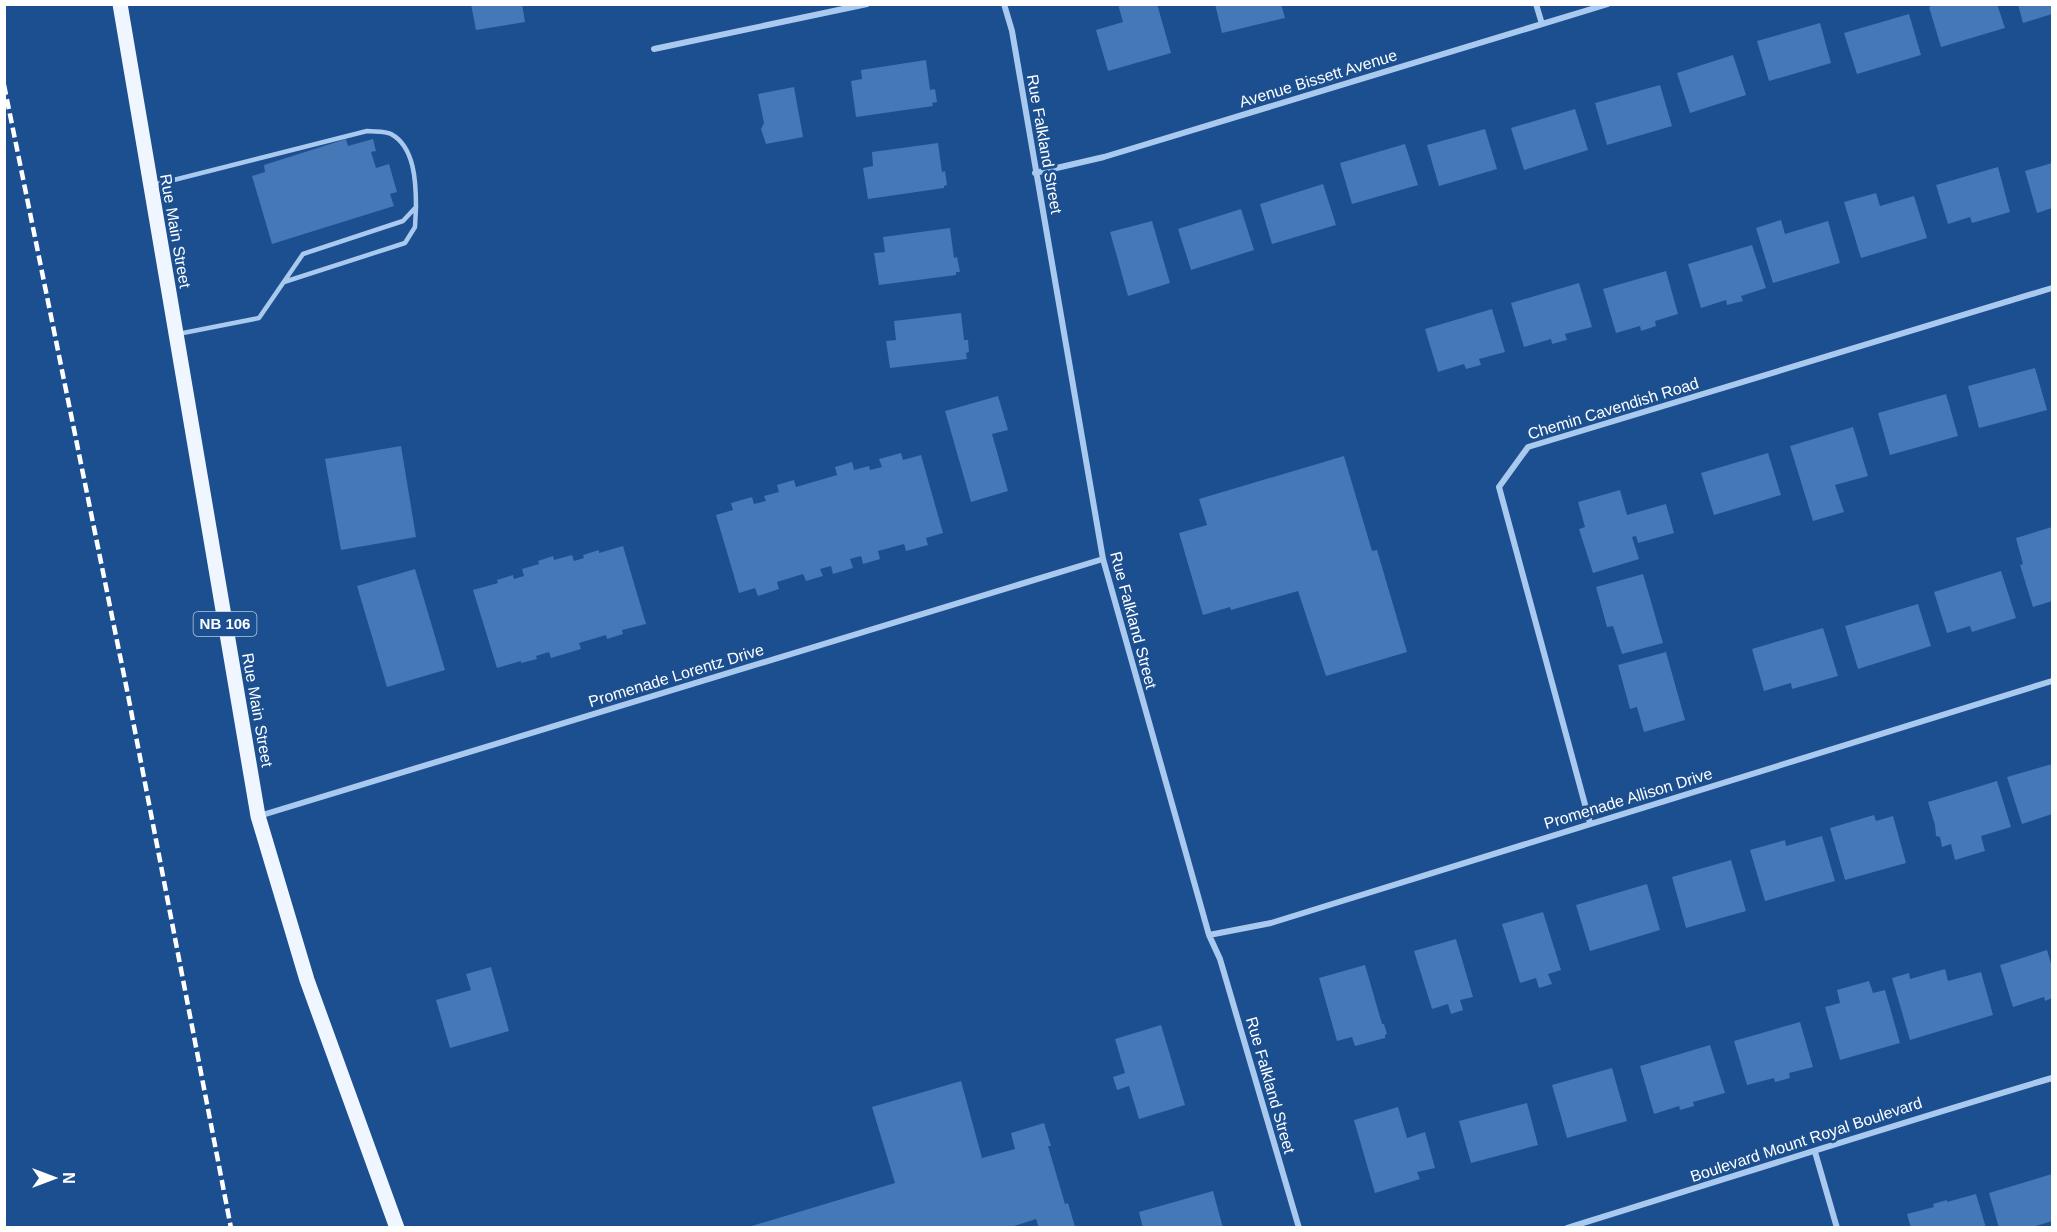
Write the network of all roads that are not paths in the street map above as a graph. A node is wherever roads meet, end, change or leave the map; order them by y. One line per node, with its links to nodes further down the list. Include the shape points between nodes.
1 (120, 4): 9 (main road, Rue Main Street / NB 106)
2 (867, 4): 7 (street)
3 (1004, 4): 8 (street, Rue Falkland Street)
4 (1536, 4): 6 (street)
5 (1608, 4): 6 (street, Avenue Bissett Avenue)
6 (1542, 24): 8 (street, Avenue Bissett Avenue, via 1104,157)
7 (654, 49)
8 (1035, 173): 14 (street, Rue Falkland Street)
9 (150, 186): 10 (lane, via 368,131 389,133 403,143 416,184); 13 (main road, Rue Main Street / NB 106)
10 (416, 207): 11 (lane, via 403,221 303,254); 11 (lane, via 415,227 405,243)
11 (284, 282): 13 (lane, via 259,318)
12 (2052, 288): 17 (street, Chemin Cavendish Road, via 1528,447 1499,487)
13 (175, 334): 16 (main road, Rue Main Street / NB 106)
14 (1102, 560): 16 (street, Promenade Lorentz Drive); 18 (street, Rue Falkland Street)
15 (2052, 681): 17 (street, Promenade Allison Drive)
16 (258, 816): 21 (main road, Rue Main Street / NB 106, via 307,980)
17 (1590, 824): 18 (street, Promenade Allison Drive, via 1271,922)
18 (1209, 935): 22 (street, Rue Falkland Street, via 1220,959)
19 (2052, 1078): 20 (street, Boulevard Mount Royal Boulevard)
20 (1815, 1152): 23 (street, Boulevard Mount Royal Boulevard); 24 (street)
21 (397, 1227)
22 (1299, 1227)
23 (1567, 1227)
24 (1837, 1227)

